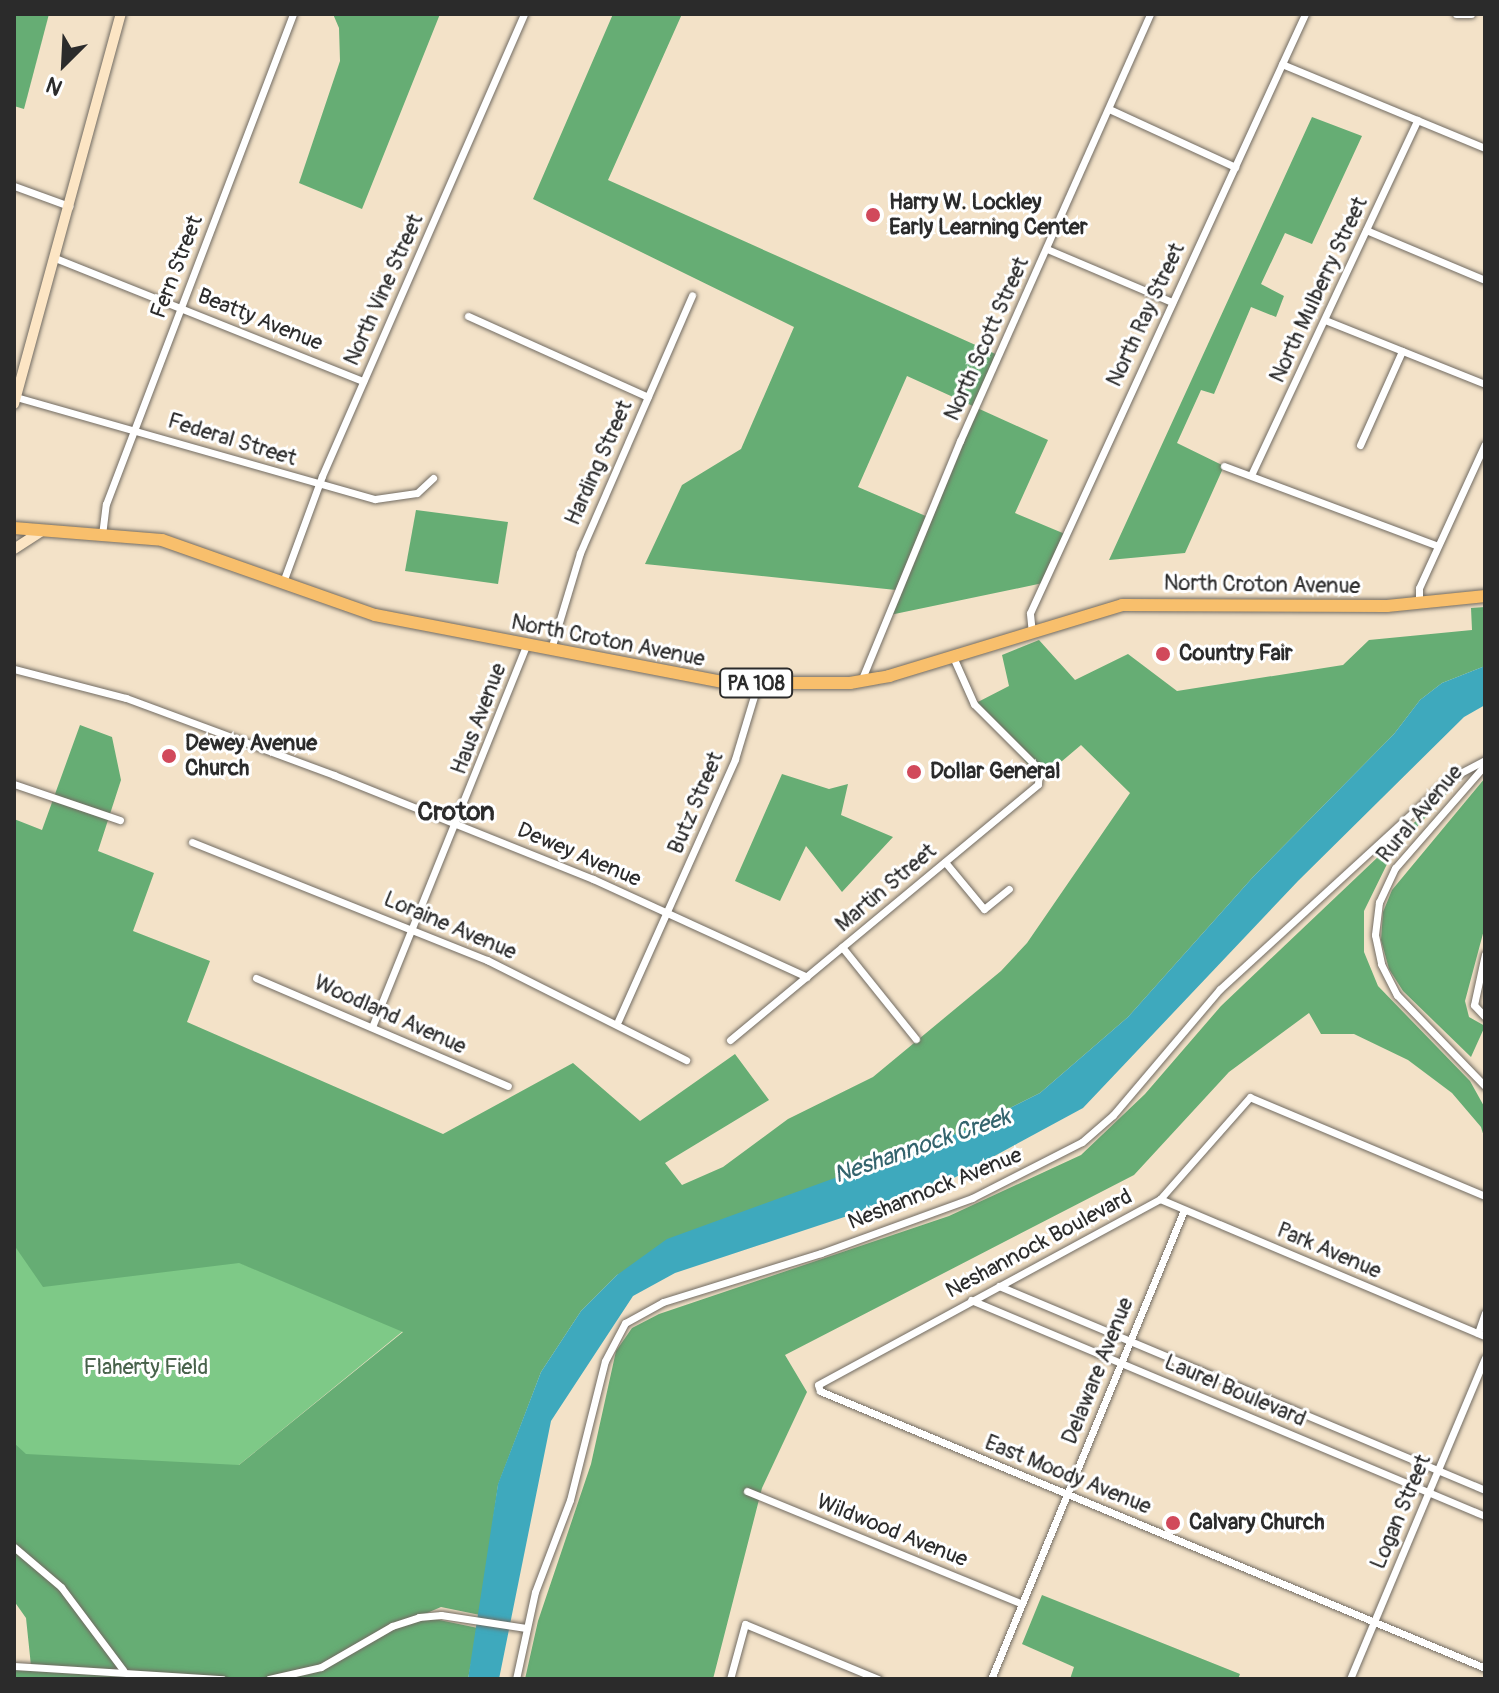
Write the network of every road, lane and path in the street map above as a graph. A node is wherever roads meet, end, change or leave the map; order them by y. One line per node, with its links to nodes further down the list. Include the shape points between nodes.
1 (121, 14): 14 (street)
2 (293, 14): 21 (street, Fern Street)
3 (524, 14): 25 (street, North Vine Street)
4 (1150, 14): 9 (street, North Scott Street)
5 (1305, 14): 8 (street, North Ray Street)
6 (1457, 14): 7 (street)
7 (1471, 14)
8 (1282, 64): 10 (street); 12 (street, North Ray Street)
9 (1109, 109): 12 (street); 16 (street, North Scott Street)
10 (1417, 120): 11 (street); 15 (street, North Mulberry Street)
11 (1485, 148)
12 (1235, 167): 20 (street, North Ray Street)
13 (14, 186): 14 (street)
14 (69, 206): 17 (street)
15 (1366, 230): 18 (street); 23 (street, North Mulberry Street)
16 (1047, 249): 20 (street); 49 (street, North Scott Street)
17 (55, 258): 21 (street, Beatty Avenue); 28 (street)
18 (1485, 280)
19 (692, 295): 27 (street, Harding Street)
20 (1172, 302): 44 (street, North Ray Street, via 1030,613)
21 (180, 308): 25 (street, Beatty Avenue); 29 (street, Fern Street)
22 (468, 316): 27 (street)
23 (1325, 320): 24 (street); 33 (street, North Mulberry Street)
24 (1402, 351): 26 (street); 31 (street)
25 (363, 381): 35 (street, North Vine Street)
26 (1485, 384)
27 (648, 397): 46 (street, Harding Street, via 580,553)
28 (15, 401): 29 (street, Federal Street)
29 (134, 429): 35 (street, Federal Street); 38 (street, Fern Street, via 106,504)
30 (1485, 444): 39 (street)
31 (1360, 445)
32 (1224, 466): 33 (street)
33 (1252, 473): 39 (street)
34 (433, 478): 35 (street, Federal Street, via 417,493 389,500)
35 (319, 486): 41 (street, North Vine Street)
36 (14, 528): 37 (main road, North Croton Avenue / PA 108)
37 (43, 530): 38 (main road, North Croton Avenue / PA 108); 40 (street)
38 (102, 535): 41 (main road, North Croton Avenue / PA 108, via 162,540)
39 (1438, 546): 43 (street, via 1419,588)
40 (14, 549)
41 (283, 582): 45 (main road, North Croton Avenue / PA 108, via 375,615)
42 (1482, 595): 43 (main road, North Croton Avenue / PA 108)
43 (1419, 603): 44 (main road, North Croton Avenue / PA 108, via 1140,603)
44 (1032, 633): 47 (main road, North Croton Avenue / PA 108)
45 (526, 645): 46 (main road, North Croton Avenue / PA 108); 54 (street, Haus Avenue)
46 (551, 650): 50 (main road, North Croton Avenue / PA 108, via 704,681)
47 (954, 659): 49 (main road, North Croton Avenue / PA 108); 56 (street, Martin Street, via 974,704 1041,774 1038,784)
48 (14, 669): 54 (street, Dewey Avenue, via 142,704)
49 (861, 681): 50 (main road, North Croton Avenue / PA 108)
50 (758, 683): 58 (street, Butz Street, via 735,759)
51 (1485, 763): 71 (street, Rural Avenue, via 1395,868 1379,902 1375,935 1381,964 1397,995); 92 (street, Neshannock Avenue, via 1449,779 1220,989 1113,1115 1082,1142 972,1198 663,1302 625,1323 605,1361 570,1500)
52 (14, 784): 53 (street)
53 (120, 820)
54 (457, 824): 58 (street, Dewey Avenue); 59 (street, Haus Avenue)
55 (192, 842): 59 (street, Loraine Avenue)
56 (945, 862): 57 (street, via 984,909); 60 (street, Martin Street)
57 (1009, 889)
58 (667, 914): 62 (street, Dewey Avenue); 65 (street, Butz Street)
59 (413, 930): 65 (street, Loraine Avenue); 66 (street, Haus Avenue)
60 (842, 947): 62 (street, Martin Street); 67 (street)
61 (1485, 954): 64 (street, via 1476,1011)
62 (807, 977): 68 (street, Martin Street)
63 (256, 978): 66 (street, Woodland Avenue)
64 (1485, 1017)
65 (618, 1021): 69 (street, Loraine Avenue)
66 (372, 1027): 70 (street, Woodland Avenue)
67 (916, 1039)
68 (730, 1040)
69 (686, 1060)
70 (508, 1086)
71 (1485, 1086)
72 (1485, 1196): 73 (street, Neshannock Boulevard, via 1250,1097)
73 (1160, 1199): 74 (street, Park Avenue); 75 (street, Neshannock Boulevard)
74 (1184, 1210): 78 (street, Park Avenue); 79 (street, Delaware Avenue)
75 (999, 1286): 76 (street, Neshannock Boulevard); 79 (street, Laurel Boulevard)
76 (971, 1300): 81 (street, Laurel Boulevard); 82 (street, Neshannock Boulevard, via 823,1378)
77 (1485, 1313): 78 (street)
78 (1482, 1334)
79 (1129, 1341): 81 (street, Delaware Avenue); 83 (street, Laurel Boulevard)
80 (1485, 1358): 83 (street, Logan Street)
81 (1121, 1363): 86 (street, Laurel Boulevard); 87 (street, Delaware Avenue)
82 (818, 1387): 87 (street, East Moody Avenue)
83 (1438, 1470): 84 (street, Laurel Boulevard); 86 (street, Logan Street)
84 (1485, 1490)
85 (747, 1491): 90 (street, Wildwood Avenue)
86 (1429, 1492): 88 (street, Laurel Boulevard); 91 (street, Logan Street)
87 (1067, 1494): 90 (street, Delaware Avenue); 91 (street, East Moody Avenue)
88 (1485, 1516)
89 (14, 1547): 95 (street, via 61,1587)
90 (1022, 1604): 101 (street, Delaware Avenue)
91 (1375, 1622): 94 (street, East Moody Avenue); 102 (street, Logan Street)
92 (523, 1628): 97 (street, via 441,1615 392,1626 321,1667); 98 (street, Neshannock Avenue)
93 (14, 1666): 95 (street)
94 (1485, 1668)
95 (123, 1670): 96 (street)
96 (223, 1679)
97 (269, 1679)
98 (516, 1679)
99 (730, 1679): 100 (street, via 745,1624)
100 (878, 1679)
101 (991, 1679)
102 (1350, 1679)

